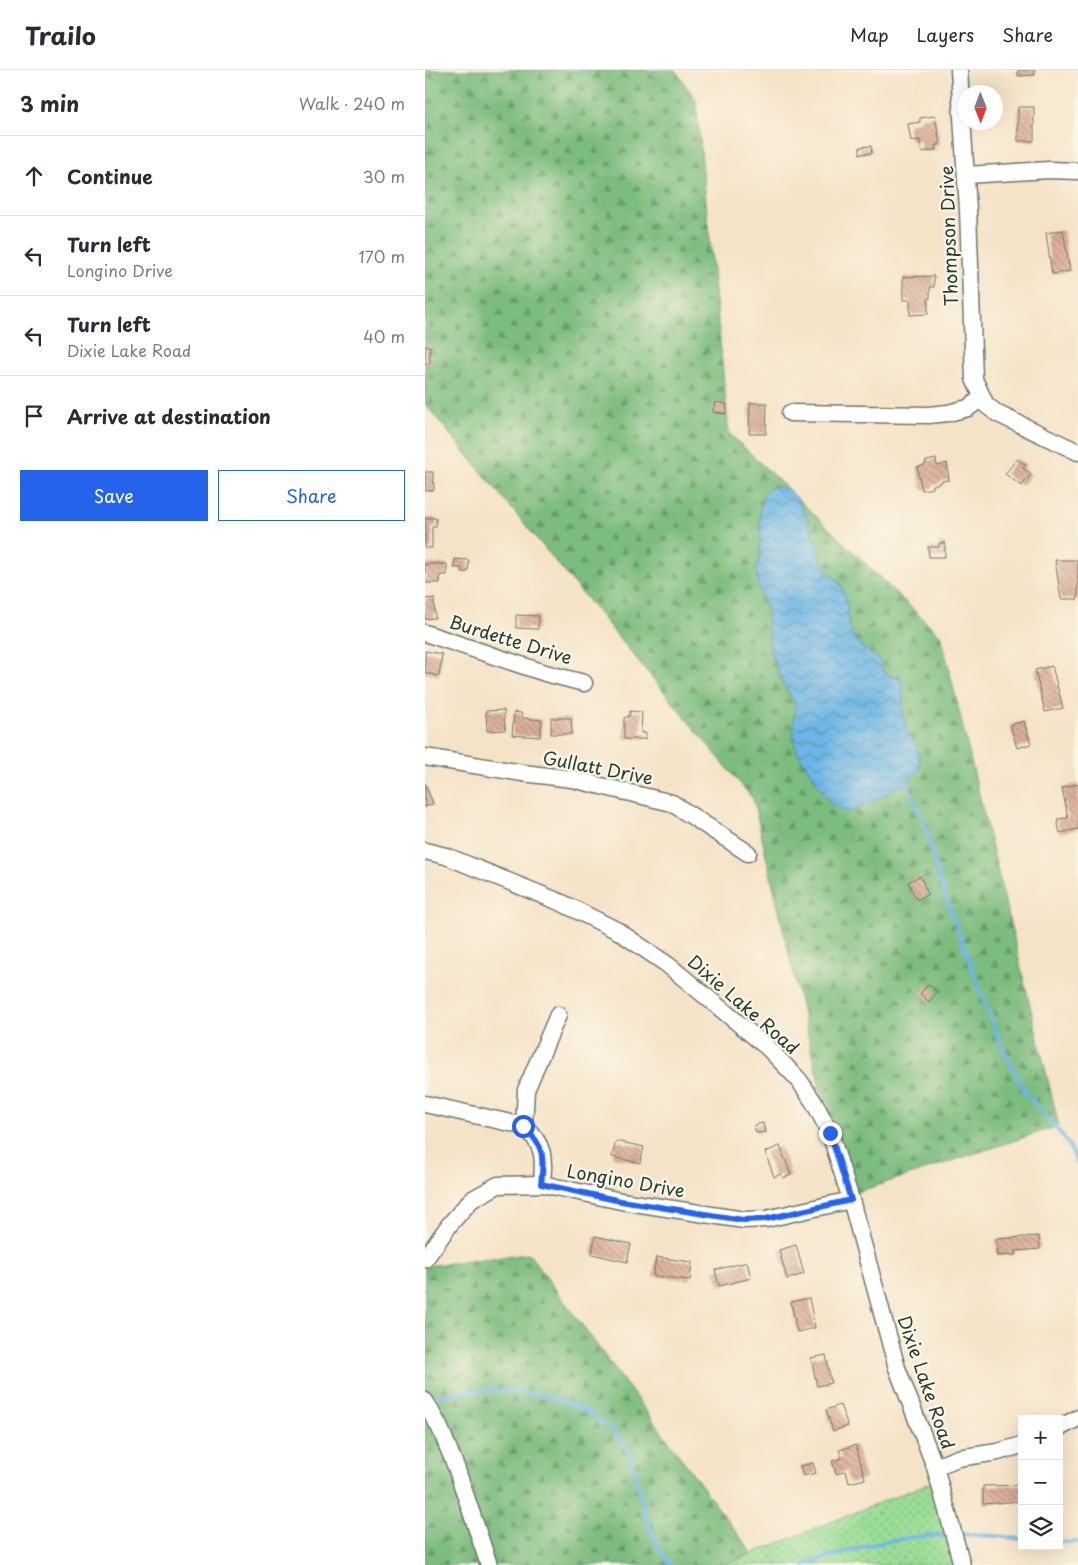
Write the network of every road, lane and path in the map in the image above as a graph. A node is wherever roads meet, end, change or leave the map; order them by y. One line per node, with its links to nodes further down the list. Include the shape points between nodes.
1 (959, 70): 3 (street, Thompson Drive)
2 (1078, 171): 3 (street)
3 (966, 175): 4 (street, Thompson Drive, via 974,379)
4 (982, 398): 5 (street, via 968,408 929,415); 6 (street, Thompson Drive, via 998,414)
5 (789, 413)
6 (1078, 452)
7 (425, 633): 8 (street, Burdette Drive, via 545,673)
8 (584, 682)
9 (425, 757): 11 (street, Gullatt Drive, via 572,779 672,803)
10 (425, 851): 16 (street, Dixie Lake Road, via 446,856 562,903 618,931 699,990 767,1047 799,1080 830,1133)
11 (748, 853)
12 (558, 1015): 14 (street, via 526,1090)
13 (425, 1104): 14 (street)
14 (523, 1126): 15 (street, via 541,1147 544,1161)
15 (541, 1184): 16 (street, Longino Drive, via 621,1201 743,1220 766,1219); 17 (street, Longino Drive, via 498,1185 471,1200)
16 (851, 1200): 22 (street, Dixie Lake Road, via 897,1368)
17 (425, 1259)
18 (425, 1401): 23 (street, via 456,1467)
19 (1078, 1418): 20 (street)
20 (1063, 1426)
21 (1018, 1446): 22 (street, via 958,1458)
22 (935, 1467): 24 (street, Dixie Lake Road)
23 (489, 1565)
24 (962, 1565)

